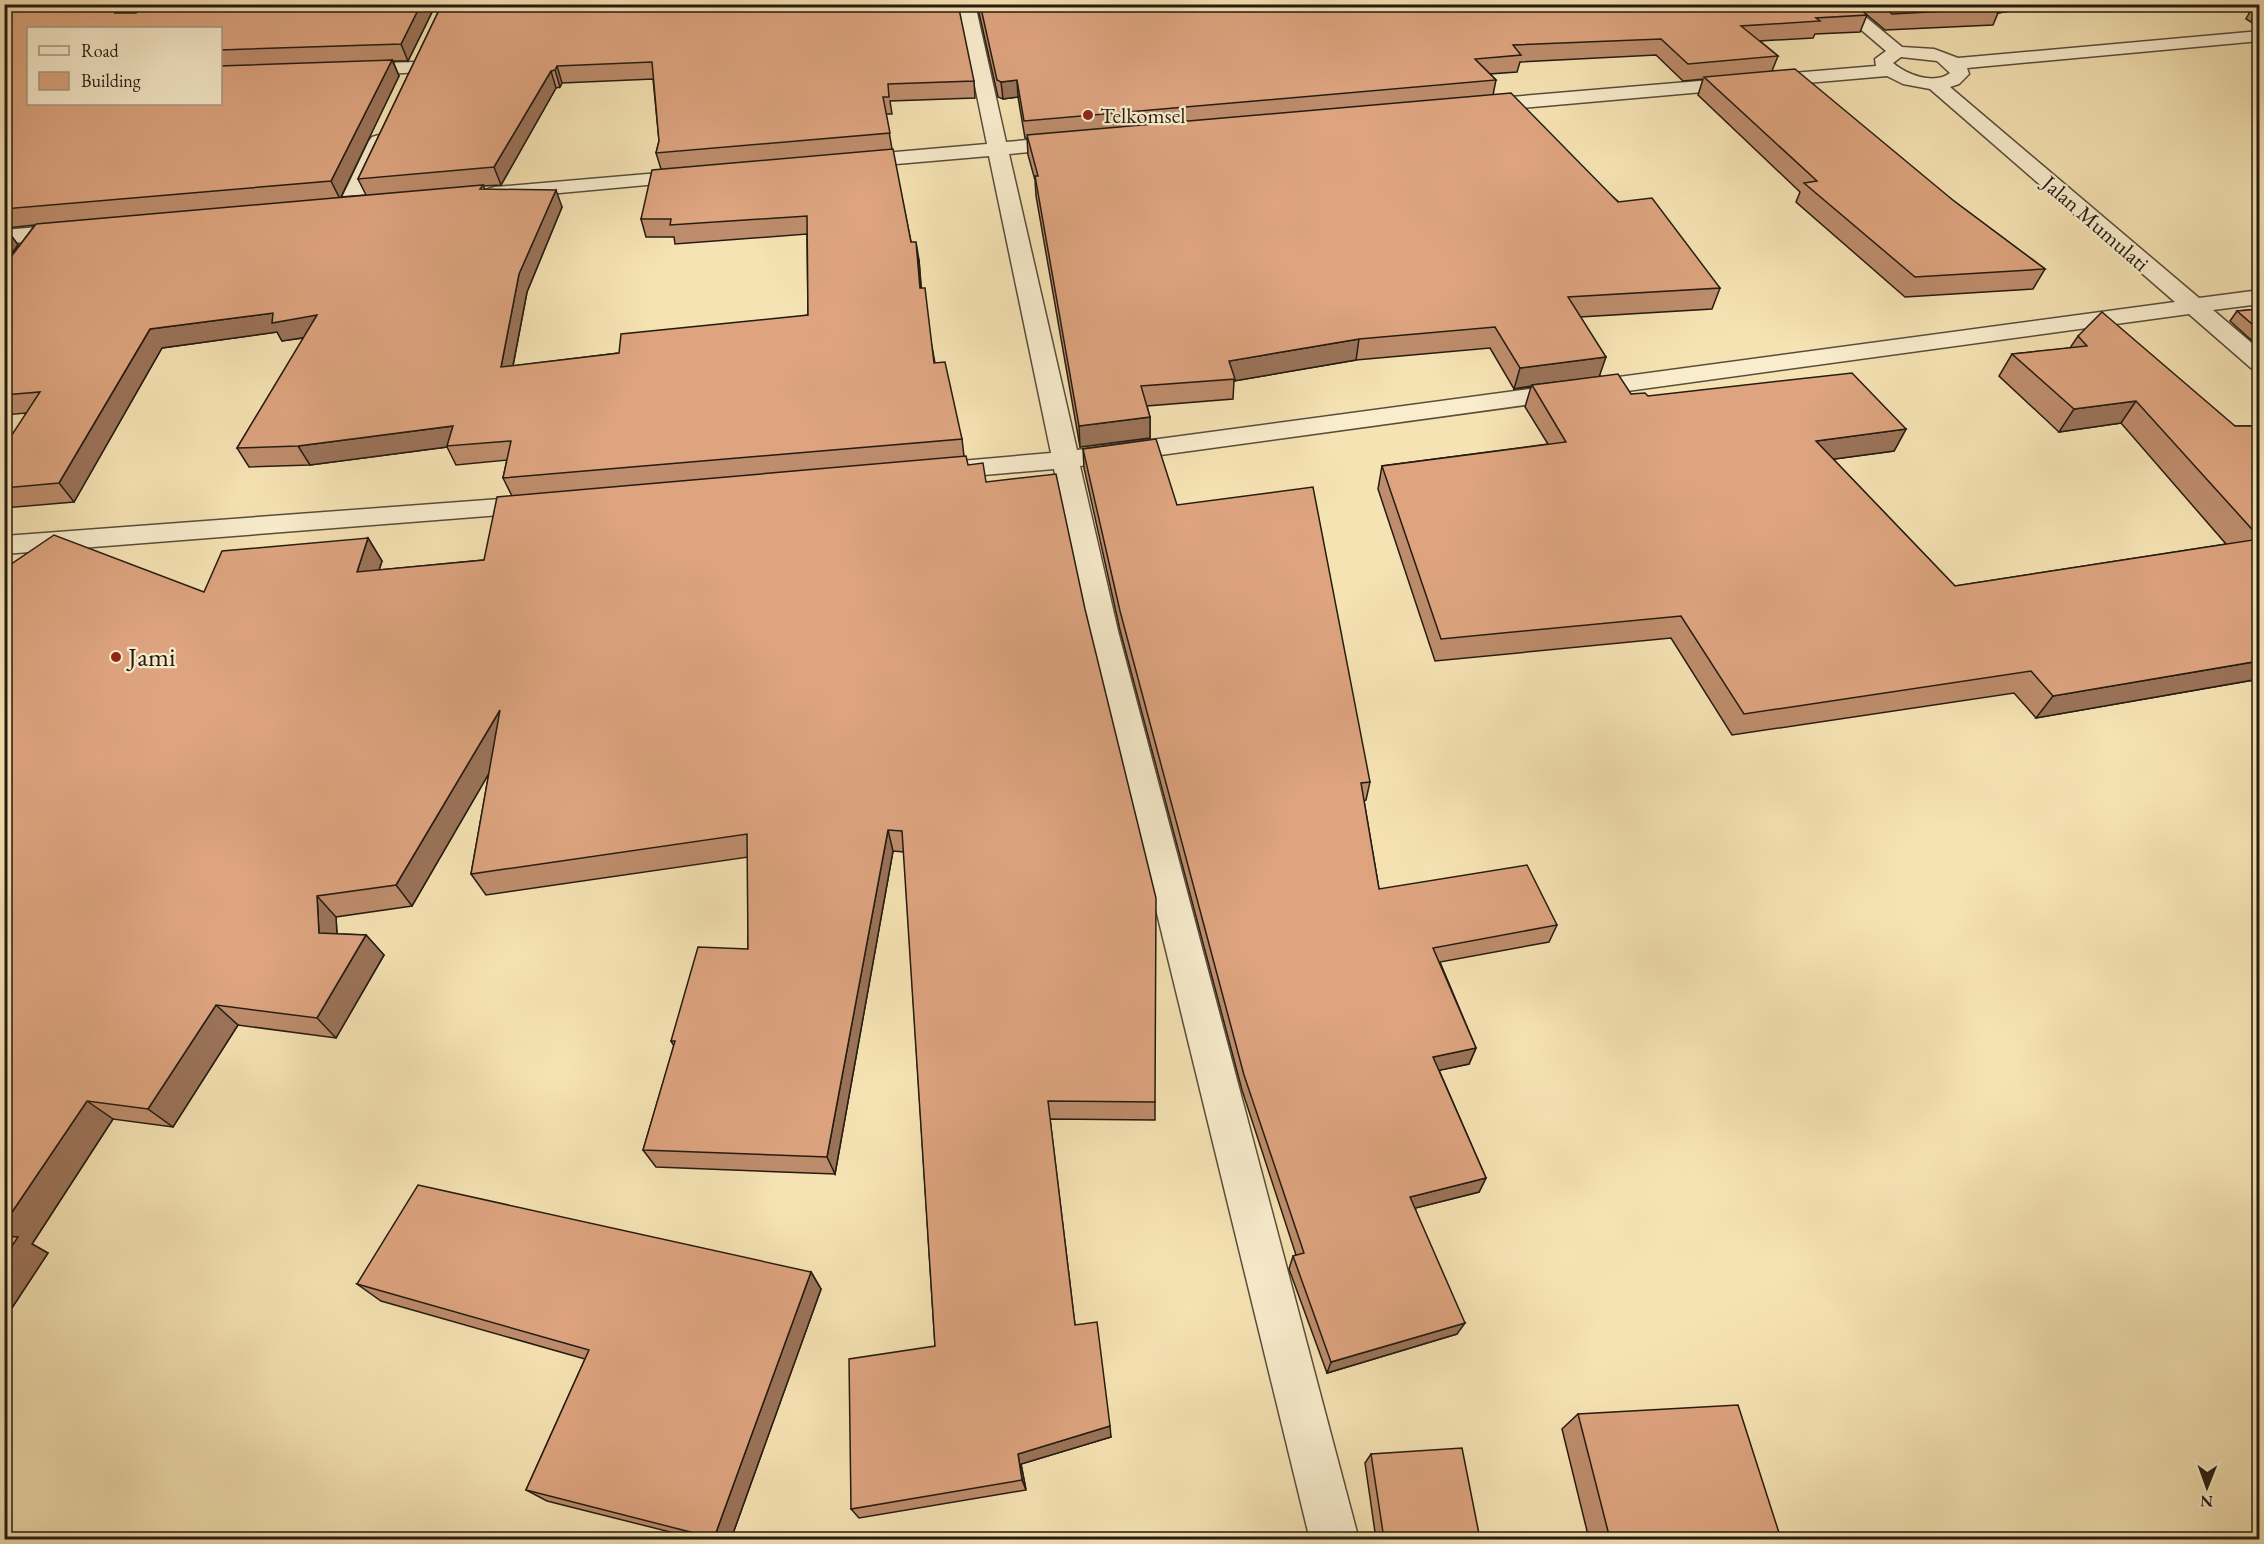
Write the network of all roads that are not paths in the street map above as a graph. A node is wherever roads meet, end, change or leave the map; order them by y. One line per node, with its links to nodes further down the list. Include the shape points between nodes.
1 (966, 4): 14 (street)
2 (1839, 4): 5 (street, Jalan Mumulati)
3 (2259, 36): 6 (street)
4 (425, 47): 7 (street)
5 (1893, 61): 6 (street, via 1927,54); 9 (street, Jalan Mumulati, via 1900,76); 11 (street)
6 (1954, 64): 9 (street, via 1960,74 1956,79)
7 (415, 68): 8 (street); 10 (street)
8 (335, 71)
9 (1934, 83): 26 (street, Jalan Mumulati)
10 (405, 89)
11 (1461, 108)
12 (389, 120): 19 (street)
13 (1092, 140): 14 (street)
14 (997, 149): 15 (street); 28 (street)
15 (832, 163)
16 (714, 174): 17 (street)
17 (479, 195)
18 (373, 204): 19 (street)
19 (349, 206): 20 (street)
20 (326, 208)
21 (87, 230): 22 (street)
22 (40, 234): 23 (street); 24 (street)
23 (4, 237)
24 (22, 259)
25 (2259, 297): 26 (street)
26 (2192, 306): 27 (street, Jalan Mumulati); 28 (street)
27 (2259, 363)
28 (1064, 460): 29 (street); 32 (street, via 1103,631)
29 (909, 474)
30 (564, 503): 31 (street)
31 (4, 545)
32 (1335, 1539)

